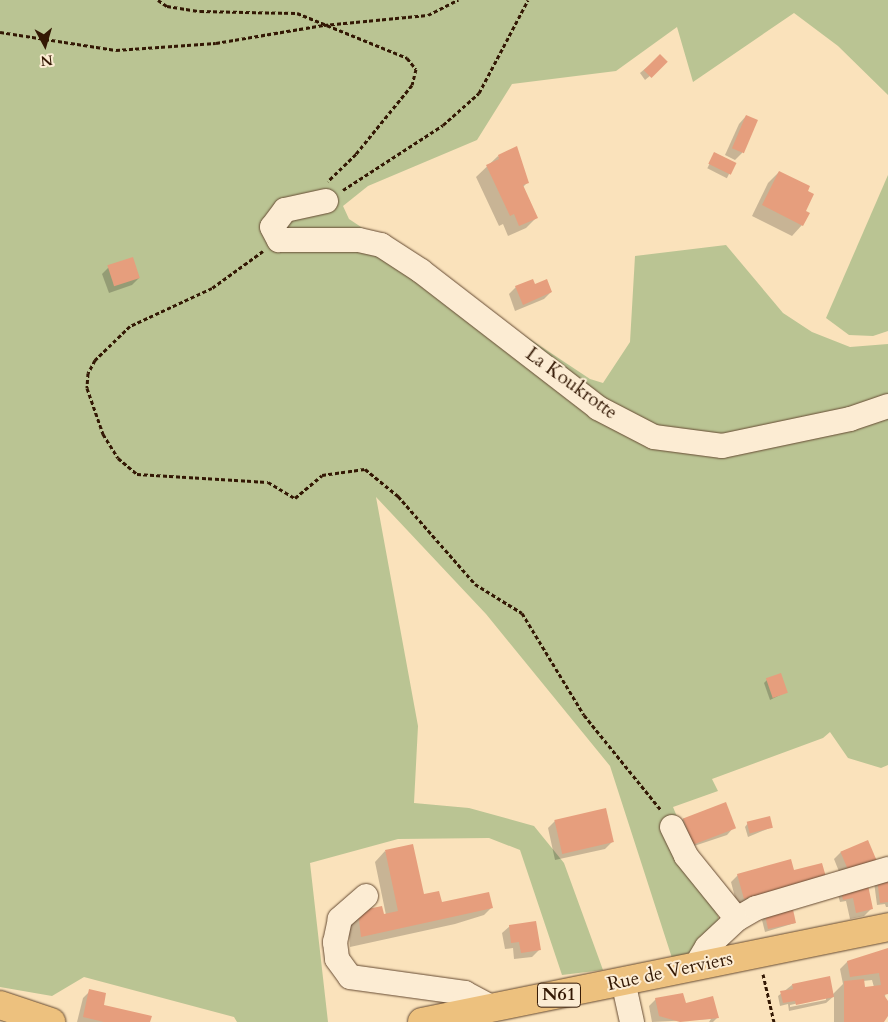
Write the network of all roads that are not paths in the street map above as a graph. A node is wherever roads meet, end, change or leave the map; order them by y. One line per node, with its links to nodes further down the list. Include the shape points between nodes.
1 (315, 202): 2 (street, La Koukrotte, via 285,210 276,218 272,227 279,240 359,240 381,245 420,271 598,408 654,437 722,446 850,419)
2 (888, 406)
3 (672, 827): 6 (street, via 686,856)
4 (888, 869): 6 (street, via 756,908)
5 (366, 896): 11 (street, via 340,920 335,942 337,959 350,977 465,992)
6 (737, 919): 8 (street, via 707,947)
7 (888, 927): 8 (main road, Rue de Verviers / N61)
8 (695, 967): 9 (main road, Rue de Verviers / N61)
9 (623, 982): 11 (main road, Rue de Verviers / N61); 14 (street)
10 (0, 1005): 12 (main road)
11 (492, 1008): 13 (main road, Rue de Verviers / N61)
12 (51, 1022)
13 (422, 1022)
14 (632, 1022)

